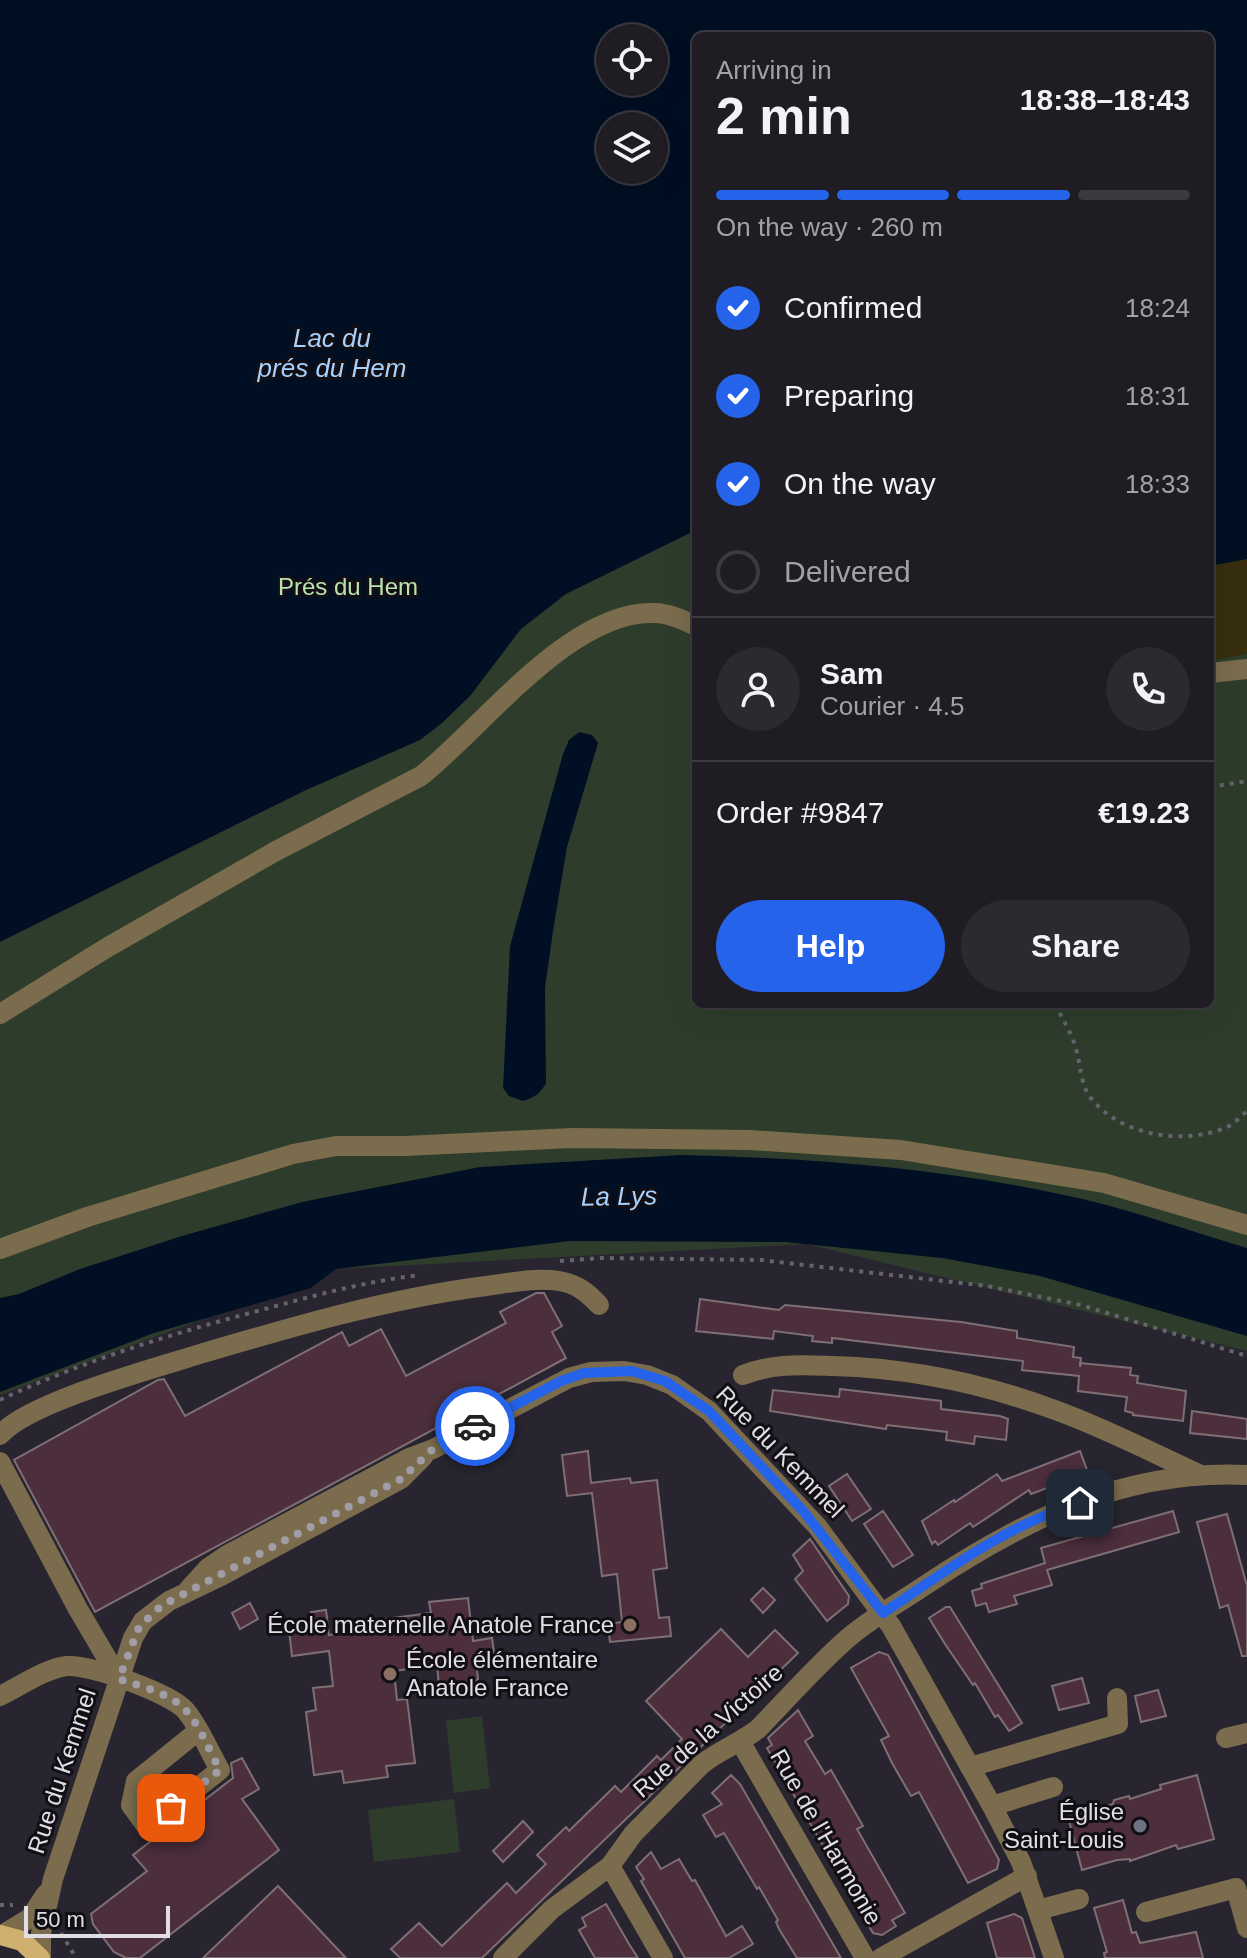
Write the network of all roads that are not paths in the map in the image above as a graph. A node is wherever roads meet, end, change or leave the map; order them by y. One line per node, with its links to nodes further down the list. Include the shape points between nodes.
1 (692, 625): 4 (street, via 657,612 632,614 580,636 525,679 421,776 276,851)
2 (1247, 669): 3 (street)
3 (1214, 673)
4 (0, 1014)
5 (1247, 1225): 6 (street, via 1104,1183 901,1150 750,1140 573,1138 336,1146 293,1154)
6 (0, 1249)
7 (599, 1305): 9 (street, via 584,1289 558,1280 382,1303 120,1379 26,1417)
8 (743, 1375): 11 (street, via 783,1365 826,1365 959,1383 1055,1410)
9 (0, 1435)
10 (0, 1462): 14 (street)
11 (1201, 1475): 12 (street, Rue de la Victoire); 13 (street, Rue de la Victoire, via 1143,1484 1041,1517 967,1557)
12 (1247, 1475)
13 (883, 1613): 14 (street, Rue du Kemmel, via 824,1535 709,1411 665,1381 632,1371 584,1373 227,1555 143,1621); 20 (street, Rue de la Victoire, via 851,1636); 21 (street, Rue du Kemmel)
14 (119, 1679): 15 (street, Rue du Kemmel, via 84,1667 64,1667); 17 (street, Rue du Kemmel, via 168,1697 186,1710); 26 (street, Rue du Kemmel)
15 (0, 1696)
16 (1117, 1698): 21 (street, via 1118,1724)
17 (198, 1731): 17 (street, via 220,1770 147,1827 131,1805 136,1781)
18 (1247, 1733): 19 (street)
19 (1226, 1738)
20 (741, 1743): 24 (street, Rue de la Victoire, via 702,1764 633,1834); 36 (street, Rue de l'Harmonie)
21 (970, 1767): 23 (street, Rue du Kemmel)
22 (1053, 1787): 23 (street)
23 (992, 1806): 25 (street, Rue du Kemmel)
24 (610, 1866): 34 (street, Rue de la Victoire, via 552,1909); 35 (street)
25 (1027, 1876): 29 (street, Rue du Kemmel); 37 (street)
26 (53, 1879): 32 (street, Rue du Kemmel, via 30,1918); 33 (street, Rue du Kemmel)
27 (1242, 1884): 30 (street); 31 (street)
28 (1079, 1899): 29 (street)
29 (1038, 1910): 38 (street, Rue du Kemmel)
30 (1146, 1912)
31 (1247, 1928)
32 (1, 1935): 33 (main road, via 22,1941)
33 (40, 1958)
34 (503, 1958)
35 (663, 1958)
36 (865, 1958)
37 (881, 1958)
38 (1054, 1958)

